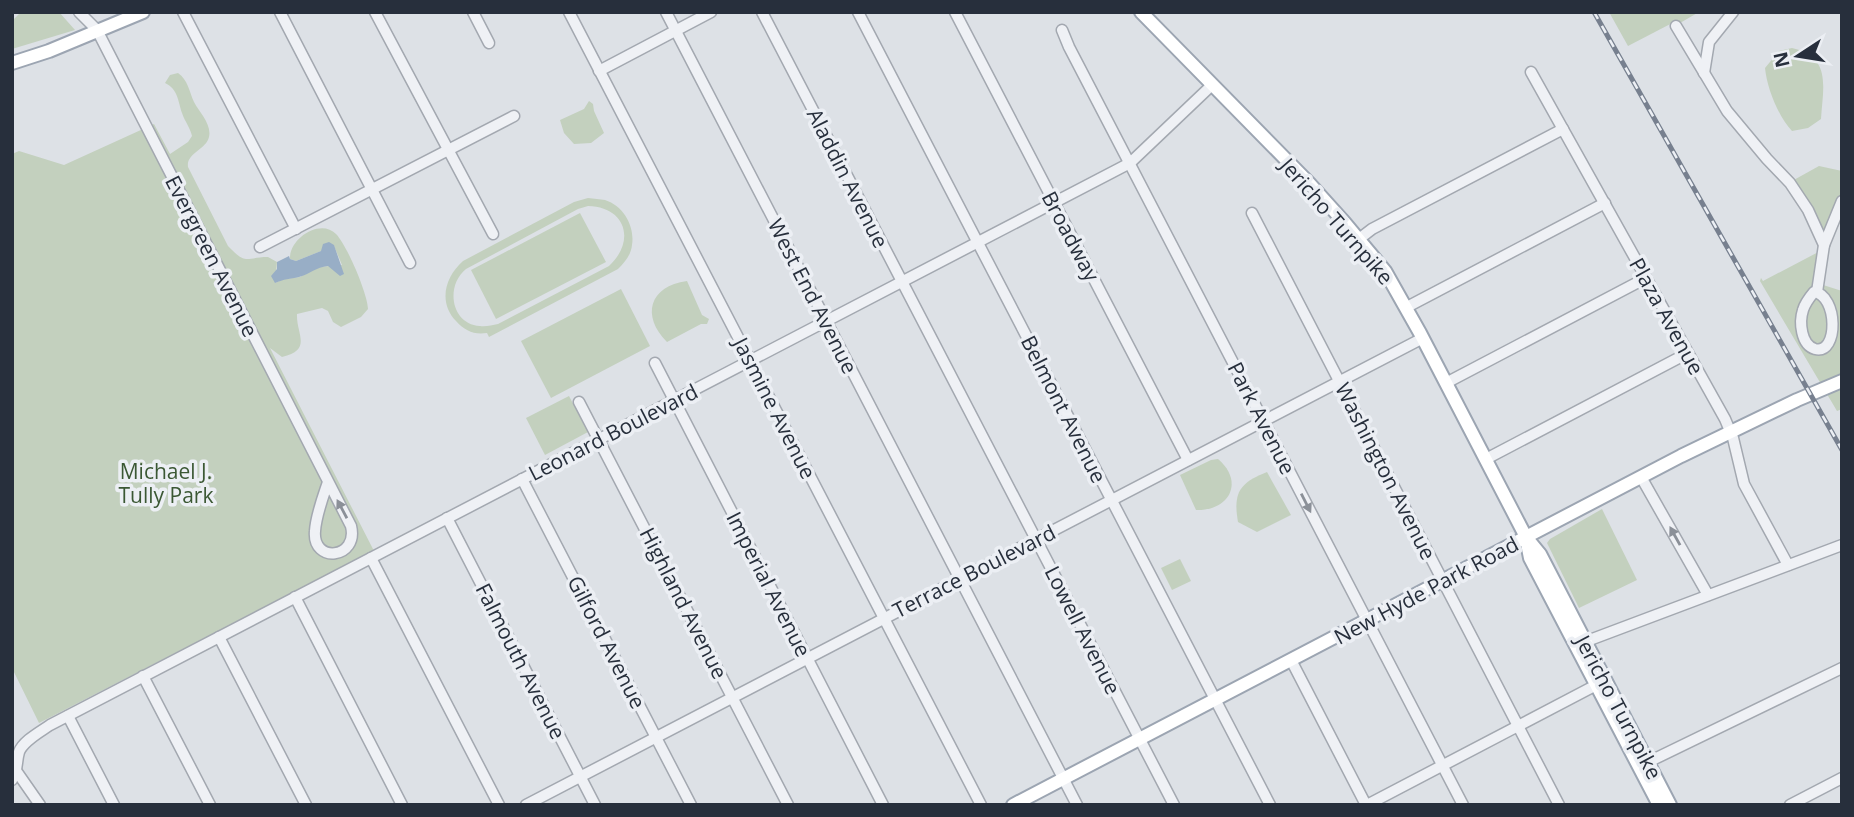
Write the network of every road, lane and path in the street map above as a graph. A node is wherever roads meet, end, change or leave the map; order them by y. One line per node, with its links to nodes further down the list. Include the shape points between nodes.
1 (79, 12): 16 (street, Evergreen Avenue)
2 (143, 12): 16 (main road)
3 (183, 12): 36 (street)
4 (280, 12): 31 (street)
5 (375, 12): 29 (street)
6 (473, 12): 20 (street)
7 (569, 12): 23 (street, Jasmine Avenue)
8 (666, 12): 18 (street, West End Avenue)
9 (711, 12): 18 (street)
10 (762, 12): 44 (street, Aladdin Avenue)
11 (858, 12): 39 (street, Belmont Avenue)
12 (955, 12): 33 (street, Broadway)
13 (1141, 12): 26 (main road, Jericho Turnpike)
14 (1733, 12): 19 (street)
15 (1676, 26): 21 (street)
16 (97, 30): 22 (main road); 66 (street, Evergreen Avenue)
17 (1062, 30): 30 (street, Park Avenue)
18 (675, 31): 23 (street); 47 (street, West End Avenue)
19 (1709, 42): 21 (street); 25 (street)
20 (489, 43)
21 (1689, 48): 25 (street)
22 (12, 63)
23 (599, 71): 52 (street, Jasmine Avenue)
24 (1531, 72): 28 (street, Plaza Avenue)
25 (1704, 73): 40 (street, via 1735,122 1800,197)
26 (1212, 85): 30 (street, Leonard Boulevard); 38 (main road, Jericho Turnpike)
27 (514, 116): 29 (street)
28 (1563, 129): 34 (street, Plaza Avenue); 38 (street)
29 (447, 149): 31 (street); 37 (street)
30 (1130, 163): 33 (street, Leonard Boulevard); 59 (street, Park Avenue)
31 (372, 189): 36 (street); 42 (street)
32 (1842, 201): 40 (street)
33 (1053, 202): 39 (street, Leonard Boulevard); 63 (street, Broadway)
34 (1605, 203): 43 (street, Plaza Avenue); 46 (street)
35 (1252, 213): 54 (street, Washington Avenue)
36 (296, 229): 41 (street)
37 (493, 234)
38 (1359, 240): 46 (main road, Jericho Turnpike)
39 (977, 242): 44 (street, Leonard Boulevard); 67 (street, Belmont Avenue)
40 (1824, 245): 45 (street)
41 (260, 247)
42 (410, 262)
43 (1646, 278): 51 (street, Plaza Avenue); 56 (street)
44 (902, 282): 47 (street, Leonard Boulevard); 50 (street, Aladdin Avenue)
45 (1817, 292): 48 (street, via 1826,299); 48 (street, via 1802,314 1808,345 1815,349 1827,346)
46 (1407, 307): 49 (main road, Jericho Turnpike)
47 (826, 321): 52 (street, Leonard Boulevard); 74 (street, West End Avenue)
48 (1837, 322)
49 (1423, 338): 54 (street, Terrace Boulevard); 56 (main road, Jericho Turnpike)
50 (934, 343): 70 (street, Lowell Avenue)
51 (1688, 353): 60 (street, Plaza Avenue); 62 (street)
52 (750, 360): 57 (street, Leonard Boulevard); 78 (street, Jasmine Avenue)
53 (655, 363): 57 (street, Imperial Avenue)
54 (1339, 381): 59 (street, Terrace Boulevard); 75 (street, Washington Avenue)
55 (1842, 382): 60 (main road, New Hyde Park Road)
56 (1447, 383): 62 (main road, Jericho Turnpike)
57 (674, 400): 61 (street, Leonard Boulevard); 82 (street, Imperial Avenue)
58 (579, 402): 61 (street, Highland Avenue)
59 (1264, 421): 63 (street, Terrace Boulevard); 79 (street, Park Avenue, one-way to 79)
60 (1730, 432): 64 (main road, New Hyde Park Road); 73 (street, Plaza Avenue, via 1746,489)
61 (599, 439): 65 (street, Leonard Boulevard); 87 (street, Highland Avenue)
62 (1486, 459): 69 (main road, Jericho Turnpike)
63 (1188, 460): 67 (street, Terrace Boulevard)
64 (1641, 477): 69 (main road, New Hyde Park Road); 76 (street, one-way to 64)
65 (522, 479): 68 (street, Leonard Boulevard); 91 (street, Gilford Avenue)
66 (328, 482): 66 (street, Evergreen Avenue, one-way to 66, via 314,533 318,547 334,553 347,547 353,537)
67 (1111, 500): 70 (street, Terrace Boulevard); 88 (street, Belmont Avenue)
68 (447, 518): 72 (street, Leonard Boulevard); 97 (street, Falmouth Avenue)
69 (1526, 537): 75 (main road, New Hyde Park Road); 81 (main road, Jericho Turnpike, via 1530,558)
70 (1036, 539): 74 (street, Terrace Boulevard); 92 (street, Lowell Avenue)
71 (1842, 545): 73 (street)
72 (371, 558): 77 (street, Leonard Boulevard); 106 (street)
73 (1788, 565): 76 (street)
74 (960, 579): 78 (street, Terrace Boulevard); 98 (street, West End Avenue)
75 (1443, 581): 79 (main road, New Hyde Park Road); 90 (street, Washington Avenue)
76 (1708, 595): 81 (street)
77 (295, 597): 80 (street, Leonard Boulevard); 105 (street)
78 (884, 618): 82 (street, Terrace Boulevard); 112 (street, Jasmine Avenue)
79 (1367, 621): 83 (main road, New Hyde Park Road); 95 (street, Park Avenue)
80 (219, 637): 85 (street, Leonard Boulevard); 104 (street)
81 (1581, 644): 86 (main road, Jericho Turnpike)
82 (808, 658): 87 (street, Terrace Boulevard); 111 (street, Imperial Avenue)
83 (1291, 660): 88 (main road, New Hyde Park Road); 117 (street)
84 (1842, 668): 94 (street)
85 (143, 676): 89 (street, Leonard Boulevard); 103 (street)
86 (1601, 683): 90 (street); 94 (main road, Jericho Turnpike)
87 (733, 697): 91 (street, Terrace Boulevard); 110 (street, Highland Avenue)
88 (1215, 699): 92 (main road, New Hyde Park Road); 116 (street, Belmont Avenue)
89 (68, 716): 93 (street, Leonard Boulevard); 102 (street)
90 (1518, 726): 95 (street); 119 (street, Washington Avenue)
91 (656, 737): 97 (street, Terrace Boulevard); 109 (street, Gilford Avenue)
92 (1139, 739): 98 (main road, New Hyde Park Road); 115 (street, Lowell Avenue)
93 (16, 749): 96 (street, Leonard Boulevard)
94 (1643, 764): 120 (main road, Jericho Turnpike); 121 (main road, Jericho Turnpike)
95 (1442, 765): 117 (street); 118 (street, Park Avenue)
96 (15, 776): 101 (street)
97 (581, 776): 107 (street, Terrace Boulevard); 108 (street, Falmouth Avenue)
98 (1064, 778): 113 (main road, New Hyde Park Road); 114 (street, West End Avenue)
99 (1839, 779): 100 (street); 122 (street)
100 (1842, 791)
101 (40, 805)
102 (114, 805)
103 (210, 805)
104 (306, 805)
105 (402, 805)
106 (499, 805)
107 (526, 805)
108 (595, 805)
109 (691, 805)
110 (788, 805)
111 (883, 805)
112 (981, 805)
113 (1013, 805)
114 (1077, 805)
115 (1174, 805)
116 (1270, 805)
117 (1366, 805)
118 (1463, 805)
119 (1559, 805)
120 (1658, 805)
121 (1670, 805)
122 (1790, 805)

